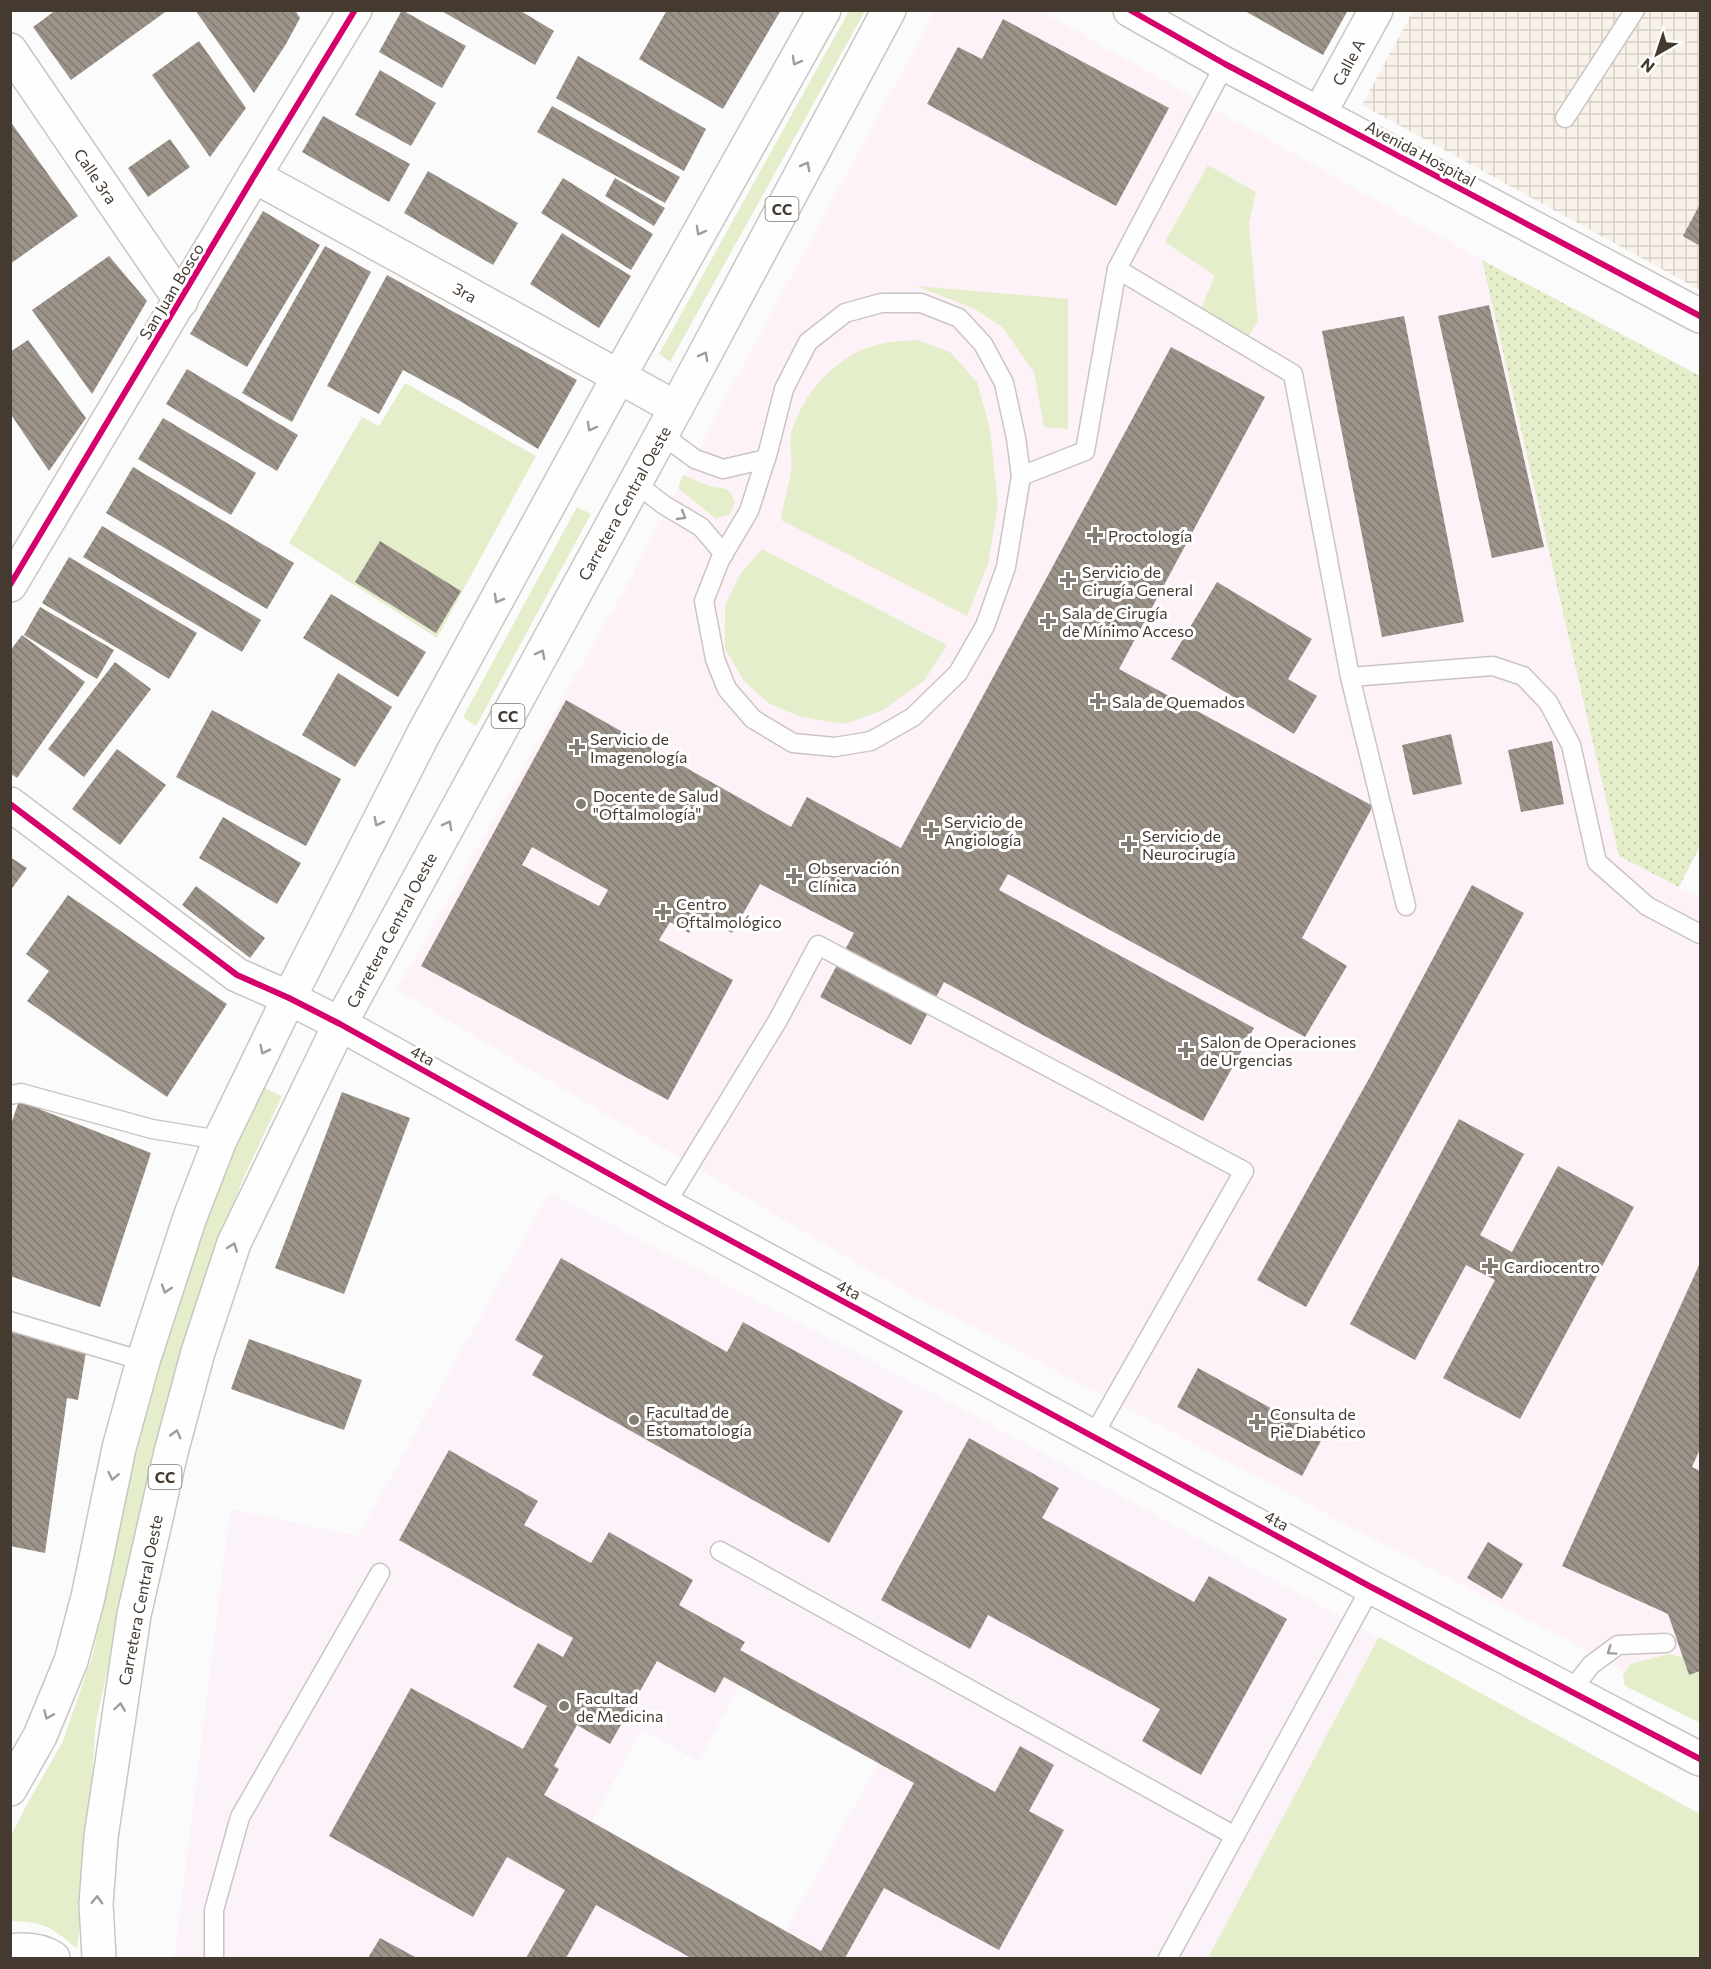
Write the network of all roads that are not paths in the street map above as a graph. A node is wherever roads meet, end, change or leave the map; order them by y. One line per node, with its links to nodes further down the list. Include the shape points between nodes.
1 (355, 10): 11 (street, San Juan Bosco)
2 (825, 10): 15 (street, one-way to 15)
3 (889, 10): 16 (street, Carretera Central Oeste / CC, one-way to 3)
4 (1130, 10): 8 (street, Avenida Hospital)
5 (1376, 10): 9 (street, Calle A)
6 (1635, 10): 10 (lane)
7 (10, 50): 13 (street, Calle 3ra)
8 (1225, 64): 9 (street, Avenida Hospital); 12 (lane)
9 (1319, 114): 14 (street, Avenida Hospital)
10 (1565, 118)
11 (254, 176): 13 (street, San Juan Bosco); 15 (street, 3ra)
12 (1117, 269): 18 (lane, via 1086,451); 22 (lane, via 1293,374)
13 (181, 302): 21 (street, San Juan Bosco)
14 (1701, 316)
15 (619, 376): 16 (street, 3ra); 26 (street, one-way to 26, via 424,733)
16 (669, 421): 17 (lane, via 695,459 723,469); 19 (street, Carretera Central Oeste / CC)
17 (766, 459): 18 (lane, via 784,389 808,342 845,313 881,303 921,303 959,318 983,344 1004,383); 20 (lane, via 749,511)
18 (1021, 476): 20 (lane, via 1006,567 985,626 958,673 913,717 870,741 835,747 793,743 753,719 727,689 715,659 704,601)
19 (634, 482): 20 (lane, one-way to 20, via 701,527); 27 (street, Carretera Central Oeste / CC, one-way to 19)
20 (724, 554)
21 (10, 585)
22 (1350, 677): 24 (lane); 25 (lane, via 1493,666 1523,676 1548,702 1571,746 1597,862 1647,906)
23 (10, 804): 26 (street, 4ta, via 237,975)
24 (1406, 906)
25 (1701, 934)
26 (289, 998): 27 (street, 4ta); 29 (street, one-way to 29)
27 (340, 1024): 30 (street, 4ta); 44 (street, Carretera Central Oeste / CC, one-way to 27, via 96,1905 103,1825 134,1616 171,1452 198,1352 234,1243)
28 (10, 1095): 29 (lane, via 21,1093 152,1129)
29 (220, 1140): 32 (street, one-way to 32)
30 (665, 1205): 33 (street, 4ta); 33 (lane, via 778,1020 818,945 1244,1171)
31 (10, 1321): 32 (lane)
32 (143, 1361): 40 (street, one-way to 40, via 119,1448 71,1661 40,1736)
33 (1093, 1436): 36 (street, 4ta)
34 (720, 1551): 41 (lane)
35 (380, 1573): 45 (lane, via 240,1817 214,1910)
36 (1371, 1587): 38 (street, 4ta); 41 (lane)
37 (1666, 1643): 38 (lane, one-way to 38, via 1618,1645 1592,1665)
38 (1571, 1691): 39 (street, 4ta)
39 (1701, 1759)
40 (10, 1789)
41 (1235, 1836): 46 (lane)
42 (10, 1951): 43 (street, via 46,1953)
43 (53, 1959)
44 (99, 1959)
45 (214, 1959)
46 (1167, 1959)

